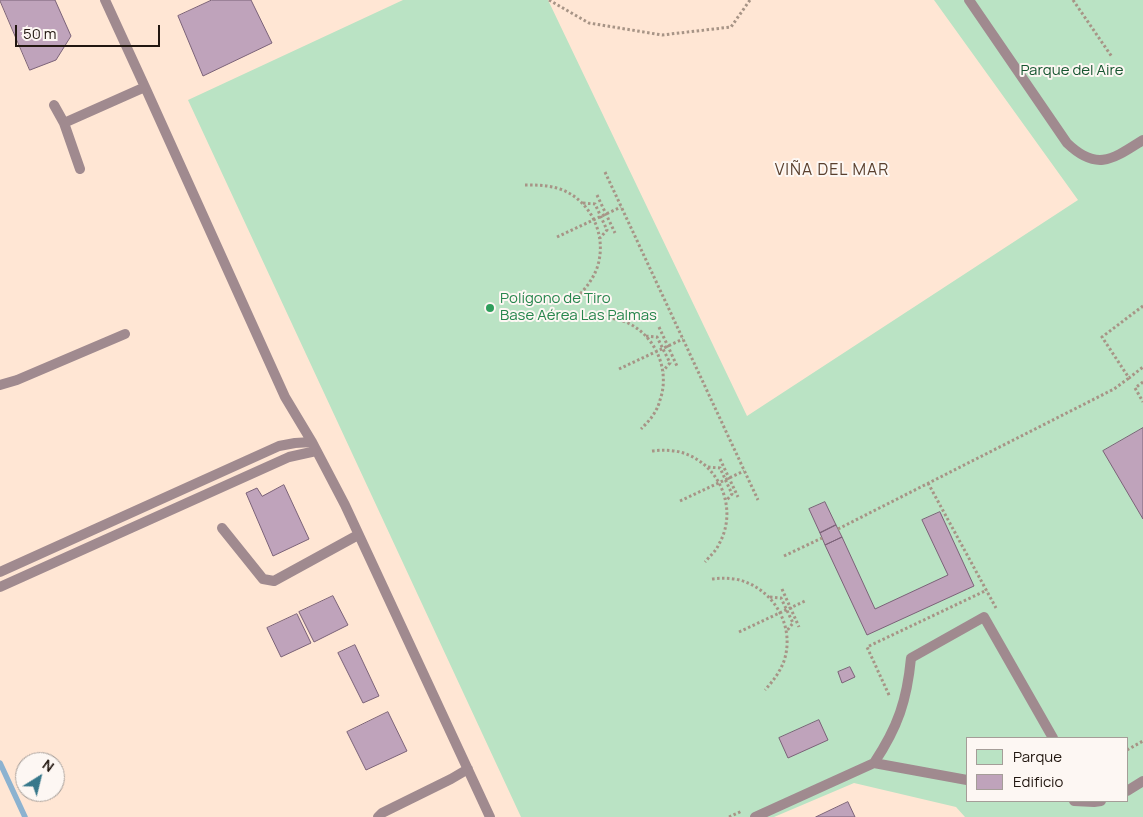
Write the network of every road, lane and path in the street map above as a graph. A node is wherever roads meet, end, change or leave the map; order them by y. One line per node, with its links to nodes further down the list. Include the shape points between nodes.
1 (105, 0): 7 (lane)
2 (549, 0): 3 (path, via 589,23 662,34 731,27)
3 (750, 0)
4 (969, 0): 10 (lane, via 1075,152 1104,160)
5 (1073, 0): 6 (path)
6 (1112, 57)
7 (146, 87): 9 (lane); 42 (lane, via 286,397)
8 (54, 105): 9 (lane)
9 (64, 123): 11 (lane)
10 (1143, 140)
11 (80, 169)
12 (605, 172): 16 (path)
13 (525, 186): 15 (path, via 560,189)
14 (597, 195): 17 (path)
15 (582, 203): 18 (path, via 595,204); 19 (path)
16 (621, 206): 17 (path); 29 (path)
17 (606, 214): 18 (path); 20 (path)
18 (601, 216): 19 (path); 22 (path, via 607,230)
19 (594, 220): 21 (path); 22 (path)
20 (614, 233)
21 (558, 237)
22 (600, 239): 23 (path, via 600,256 593,278)
23 (578, 296)
24 (1143, 306): 37 (path, via 1102,337)
25 (588, 318): 28 (path, via 624,321)
26 (659, 327): 30 (path)
27 (125, 334): 39 (lane)
28 (645, 336): 31 (path, via 658,337); 32 (path)
29 (683, 339): 30 (path); 46 (path)
30 (668, 347): 31 (path); 33 (path)
31 (663, 349): 32 (path); 36 (path, via 670,363)
32 (657, 352): 35 (path); 36 (path)
33 (677, 366)
34 (1143, 367): 37 (path)
35 (619, 370)
36 (663, 371): 41 (path, via 663,388 656,411)
37 (1129, 378): 54 (path, via 1114,389)
38 (1143, 382): 40 (path, via 1135,388)
39 (0, 385)
40 (1143, 402)
41 (641, 428)
42 (314, 446): 55 (lane); 57 (lane, via 295,443 279,446); 59 (lane)
43 (652, 451): 45 (path, via 682,453)
44 (720, 459): 47 (path)
45 (708, 467): 47 (path, via 720,468); 48 (path)
46 (744, 471): 47 (path); 50 (path)
47 (727, 479): 48 (path); 49 (path); 52 (path, via 732,494)
48 (719, 483): 51 (path); 52 (path)
49 (738, 497)
50 (758, 500)
51 (680, 501)
52 (726, 501): 60 (path, via 724,533 720,544)
53 (222, 528): 55 (lane, via 263,579 274,581)
54 (838, 529)
55 (358, 535): 81 (lane)
56 (822, 538): 58 (path)
57 (52, 549): 59 (lane); 61 (lane)
58 (784, 556)
59 (59, 560): 63 (lane)
60 (705, 562)
61 (0, 572)
62 (712, 579): 66 (path, via 747,582)
63 (0, 587)
64 (782, 589): 68 (path)
65 (986, 590): 74 (path)
66 (769, 597): 68 (path, via 781,598); 69 (path)
67 (805, 601): 68 (path)
68 (788, 609): 69 (path); 70 (path); 72 (path, via 793,623)
69 (780, 613): 71 (path); 72 (path)
70 (799, 627)
71 (739, 632)
72 (786, 632): 75 (path, via 784,660 780,671)
73 (865, 642): 74 (path)
74 (867, 647): 76 (path)
75 (765, 690)
76 (892, 701)
77 (1052, 737): 80 (lane, via 984,617 911,658 901,712)
78 (1143, 741): 79 (path)
79 (1128, 749)
80 (874, 763): 82 (lane); 89 (lane)
81 (468, 769): 86 (lane); 87 (lane)
82 (966, 780)
83 (1143, 781): 84 (lane)
84 (1128, 790)
85 (746, 809): 88 (path)
86 (378, 817)
87 (490, 817)
88 (728, 817)
89 (755, 817)

